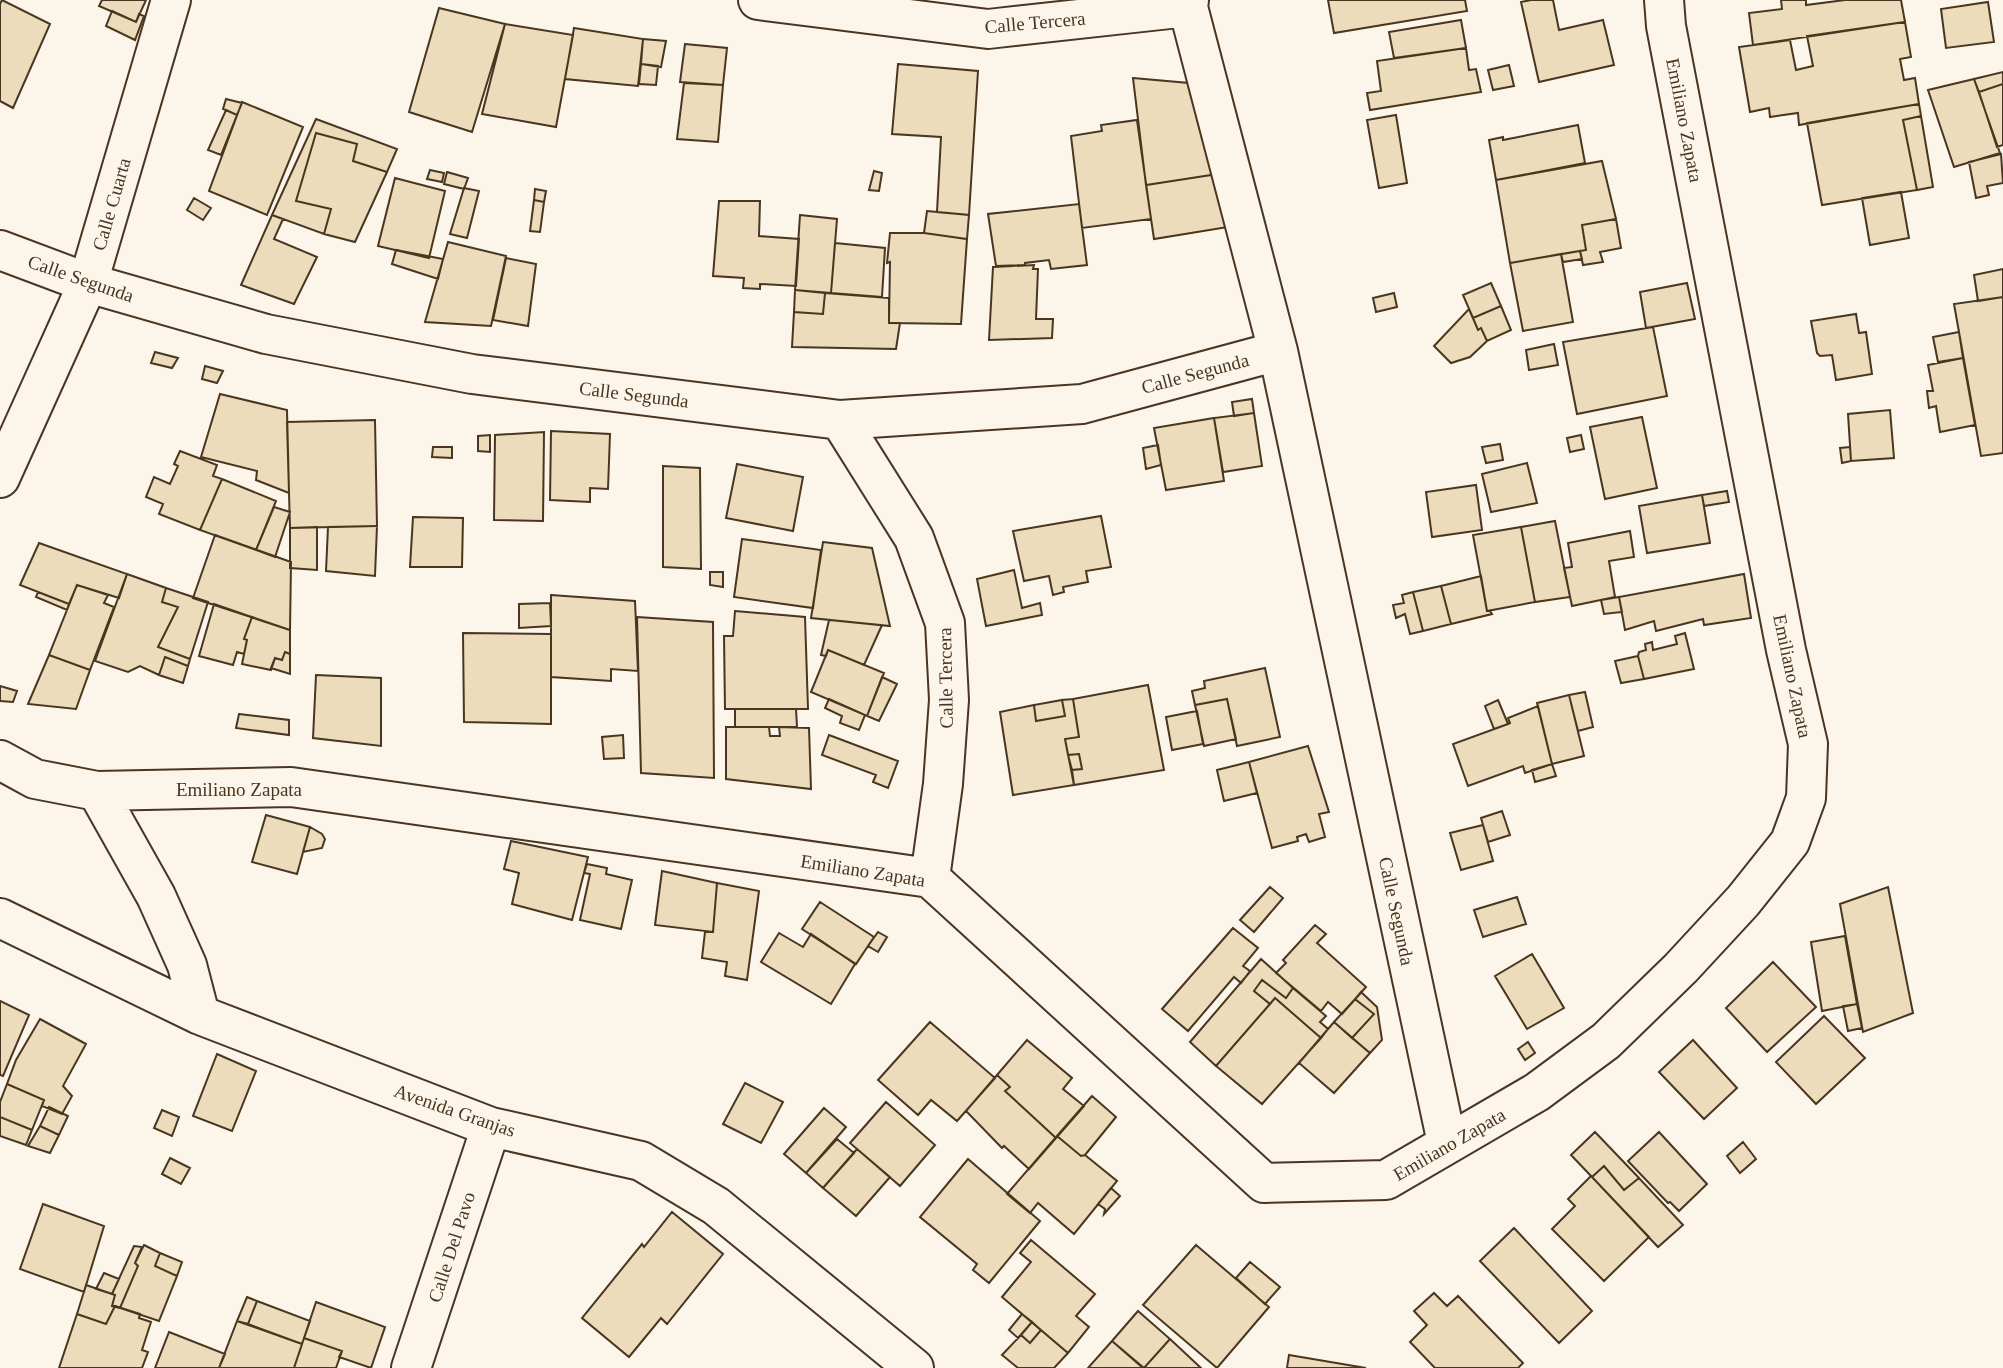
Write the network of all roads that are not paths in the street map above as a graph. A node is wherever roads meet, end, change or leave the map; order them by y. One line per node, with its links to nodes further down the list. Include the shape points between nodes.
1 (171, 0): 6 (street, Calle Cuarta)
2 (758, 0): 4 (street, Calle Tercera, via 988,29)
3 (1664, 0): 16 (street, Emiliano Zapata, via 1786,650 1808,744 1806,798 1790,842 1743,901 1606,1041 1537,1092)
4 (1188, 3): 7 (street, Calle Segunda)
5 (0, 250): 6 (street, Calle Segunda)
6 (88, 283): 8 (street, Calle Segunda, via 266,334 472,374); 9 (street, Calle Cuarta)
7 (1278, 351): 8 (street, Calle Segunda, via 1082,404); 16 (street, Calle Segunda)
8 (840, 420): 12 (street, Calle Tercera, via 914,538 944,623 949,700)
9 (0, 478)
10 (0, 760): 11 (street, Emiliano Zapata, via 35,779)
11 (97, 791): 12 (street, Emiliano Zapata, via 291,786); 14 (street, via 156,896 187,965)
12 (930, 878): 16 (street, Emiliano Zapata, via 1264,1183 1386,1180)
13 (0, 918): 14 (street, Avenida Granjas)
14 (200, 1015): 15 (street, Avenida Granjas)
15 (491, 1127): 17 (street, Calle Del Pavo); 18 (street, Avenida Granjas, via 641,1161 716,1206)
16 (1447, 1143)
17 (411, 1368)
18 (914, 1368)

